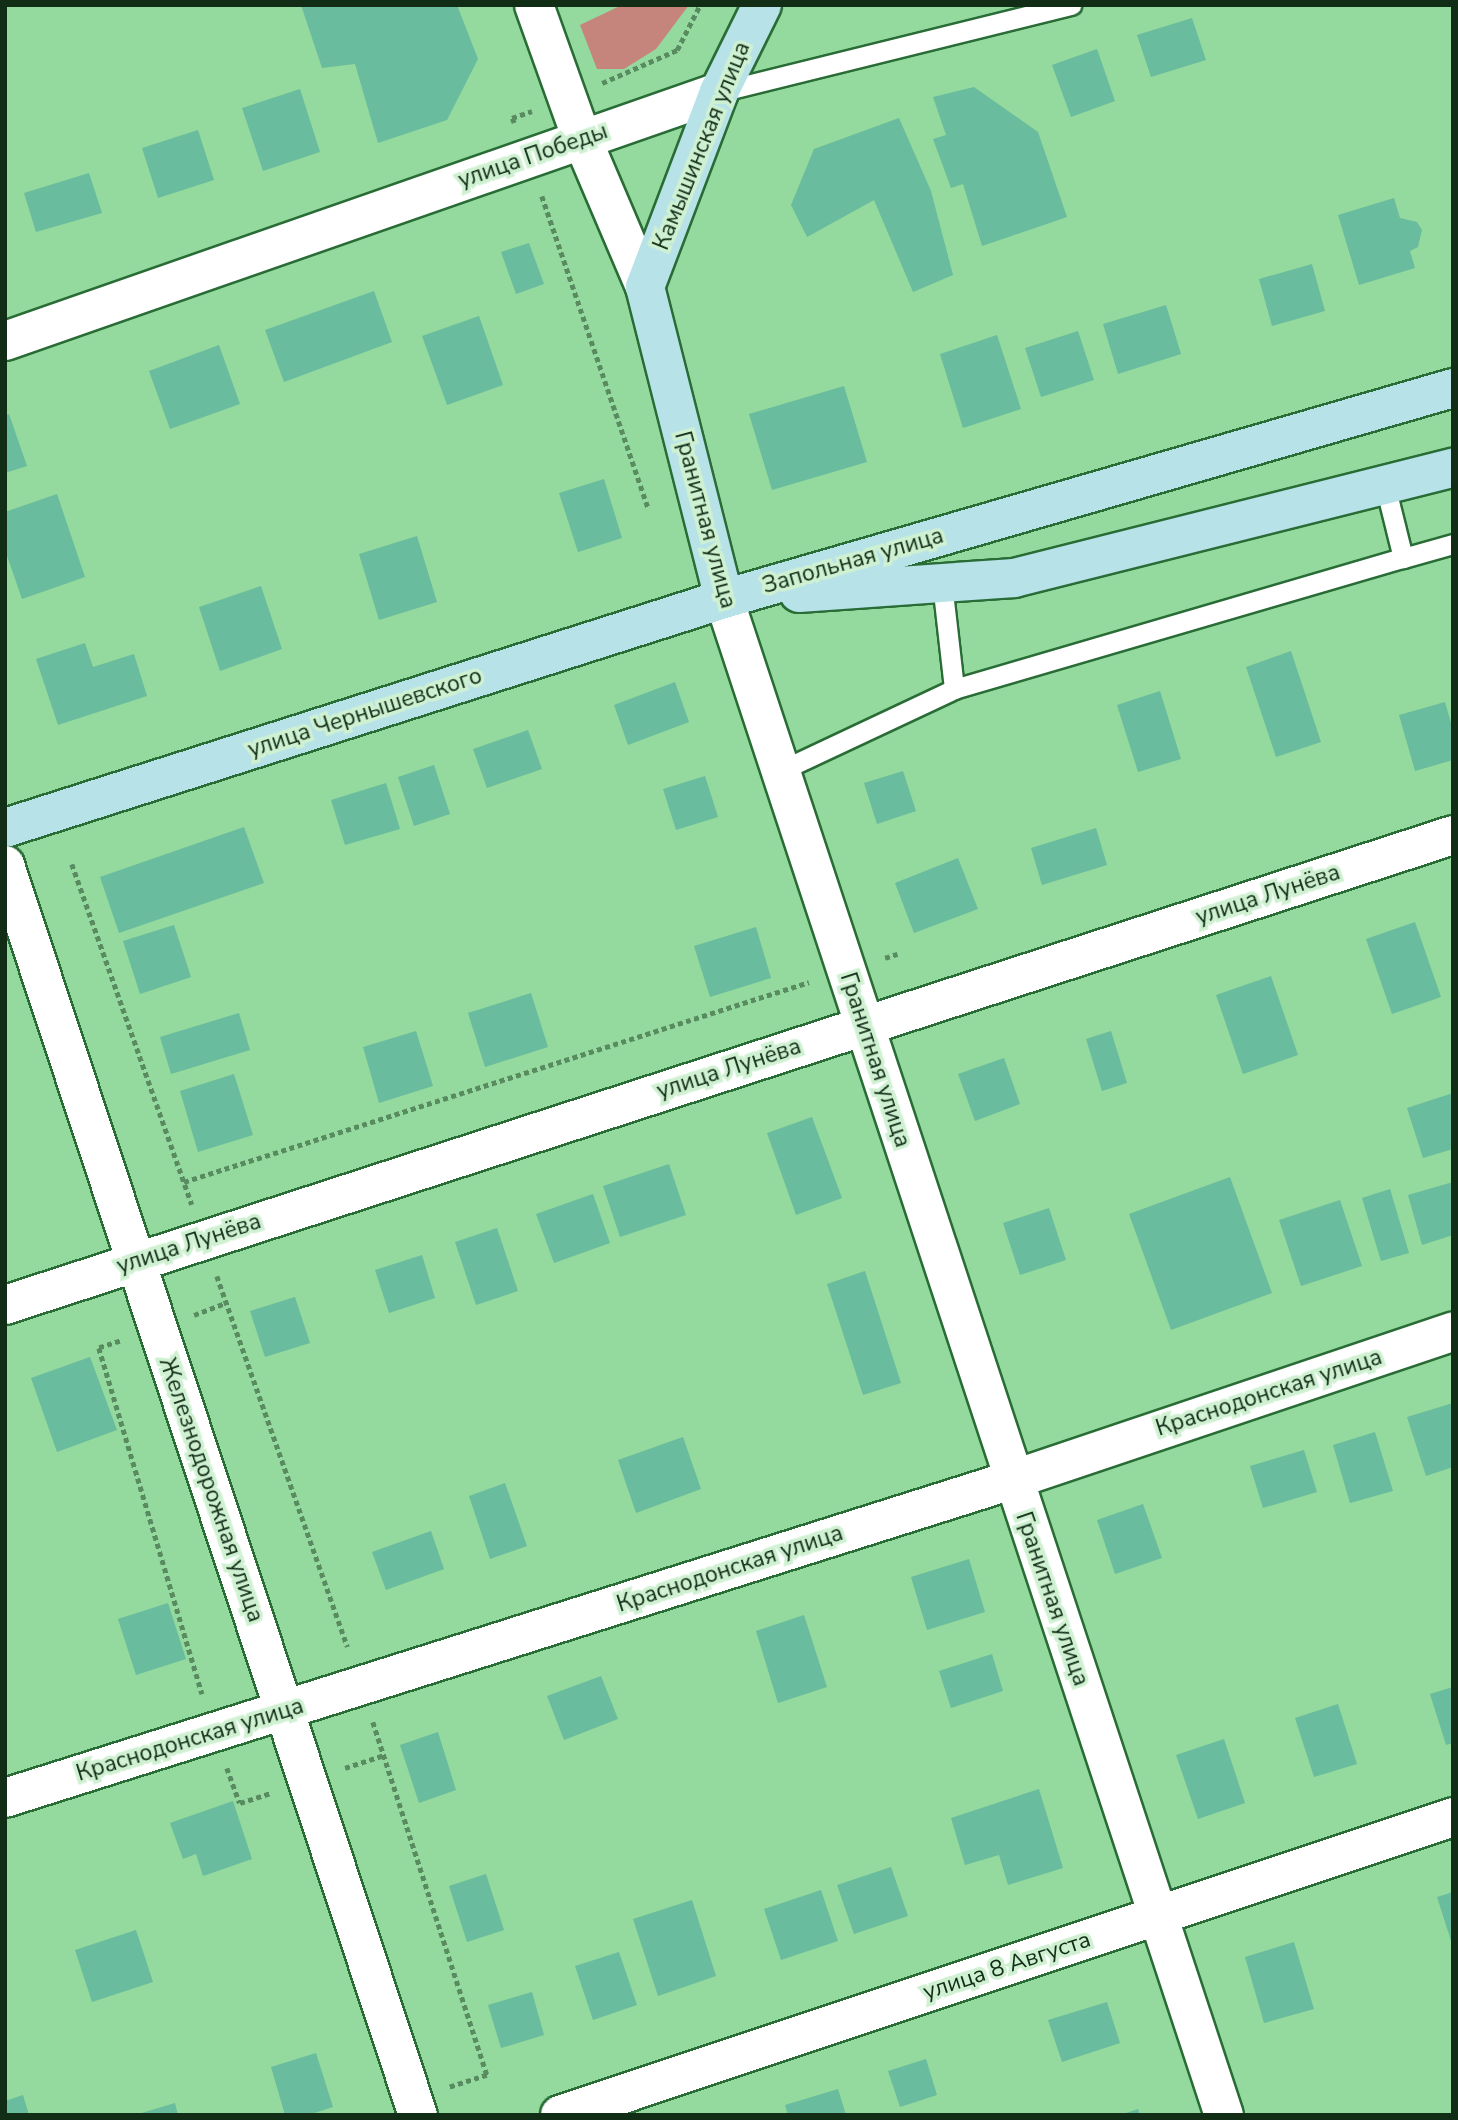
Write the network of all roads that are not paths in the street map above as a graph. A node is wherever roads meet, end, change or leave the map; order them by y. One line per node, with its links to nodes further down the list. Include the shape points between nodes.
1 (534, 5): 5 (street, Гранитная улица)
2 (762, 5): 4 (street, Камышинская улица)
3 (1071, 5): 4 (lane, улица Победы)
4 (719, 92): 5 (street, улица Победы); 6 (street, Камышинская улица)
5 (582, 139): 6 (street, Гранитная улица); 7 (street, улица Победы)
6 (645, 287): 14 (street, Гранитная улица)
7 (5, 341)
8 (1453, 388): 14 (street, Запольная улица)
9 (1453, 468): 10 (street, Запольная улица)
10 (1385, 485): 12 (lane); 13 (street, Запольная улица, via 1014,578)
11 (1453, 544): 12 (lane)
12 (1403, 558): 15 (lane)
13 (942, 583): 14 (street, Запольная улица); 15 (lane)
14 (724, 598): 16 (street, Гранитная улица); 17 (street, улица Чернышевского)
15 (954, 689): 16 (lane)
16 (780, 771): 20 (street, Гранитная улица)
17 (5, 828)
18 (1453, 835): 20 (street, улица Лунёва)
19 (5, 865): 21 (street, Железнодорожная улица)
20 (864, 1025): 21 (street, улица Лунёва); 24 (street, Гранитная улица)
21 (134, 1261): 22 (street, улица Лунёва); 25 (street, Железнодорожная улица)
22 (5, 1305)
23 (1453, 1332): 24 (street, Краснодонская улица)
24 (1012, 1480): 25 (street, Краснодонская улица); 28 (street, Гранитная улица)
25 (286, 1710): 26 (street, Краснодонская улица); 29 (street, Железнодорожная улица)
26 (5, 1798)
27 (1453, 1817): 28 (street, улица 8 Августа)
28 (1160, 1915): 30 (street, улица 8 Августа); 31 (street, Гранитная улица)
29 (415, 2106)
30 (560, 2115)
31 (1224, 2115)

